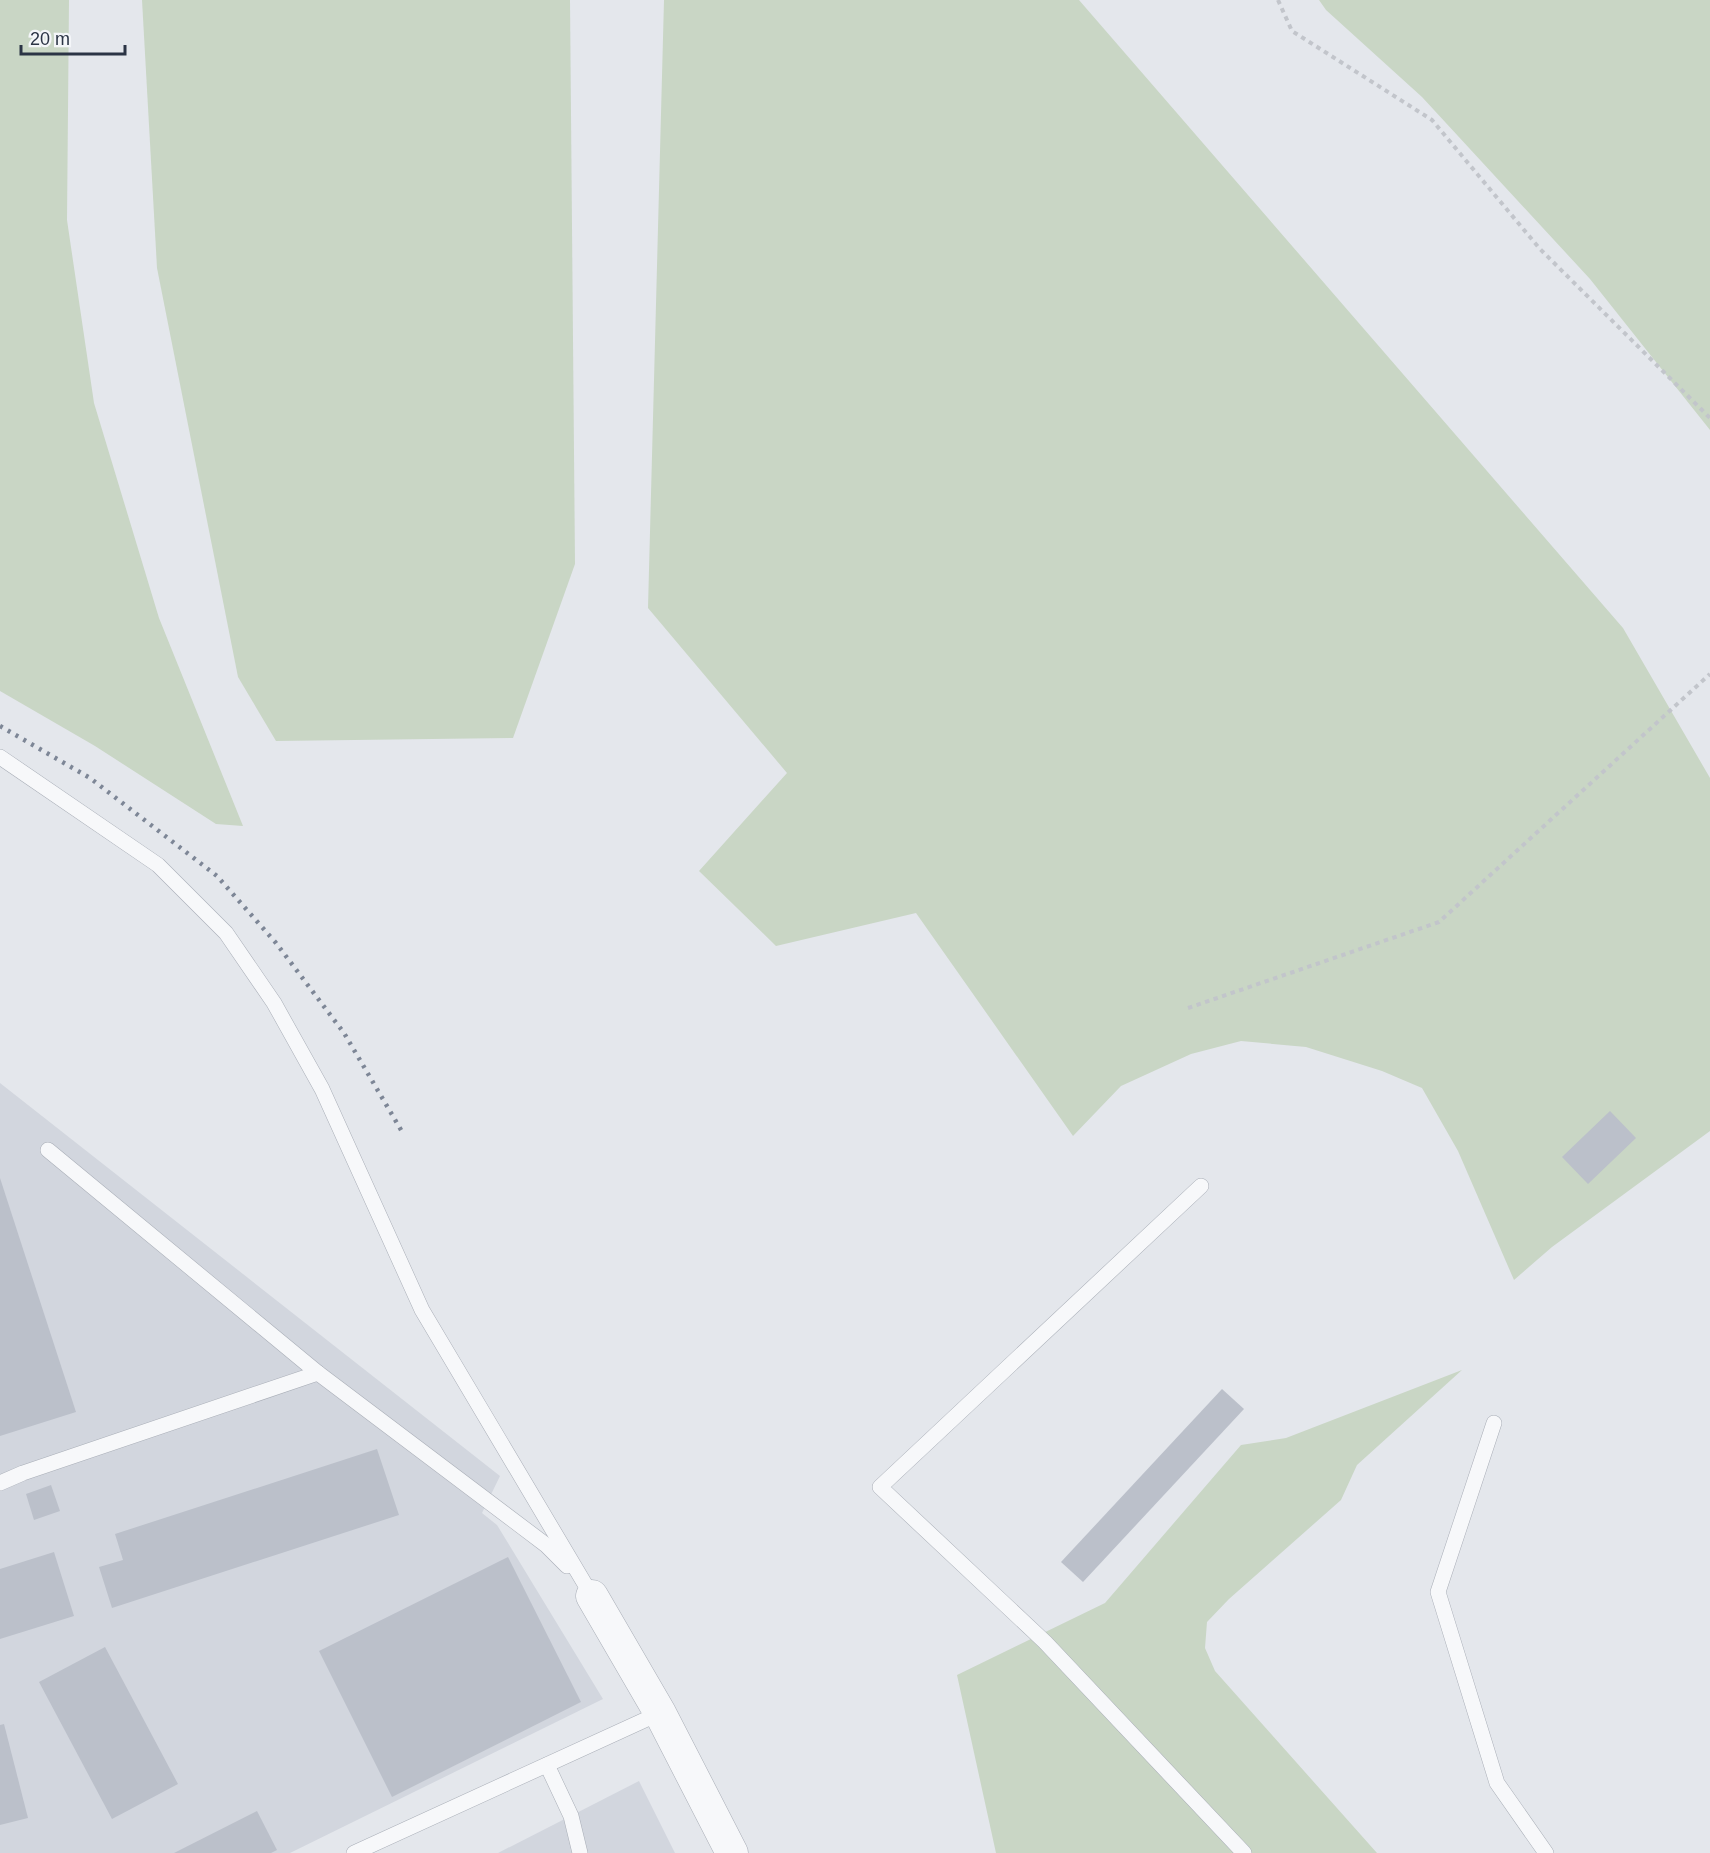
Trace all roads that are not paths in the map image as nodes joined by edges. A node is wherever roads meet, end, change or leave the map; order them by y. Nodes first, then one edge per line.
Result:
1 (0, 757) edge
2 (48, 1150) dead end
3 (1201, 1186) dead end
4 (318, 1372) junction
5 (1494, 1423) dead end
6 (0, 1483) edge
7 (592, 1596) junction
8 (660, 1713) junction
9 (547, 1765) junction
10 (354, 1853) edge
11 (580, 1853) edge
12 (732, 1853) edge
13 (1244, 1853) edge
14 (1546, 1853) edge

1 - 7 lane
2 - 4 lane
3 - 13 lane
4 - 6 lane
4 - 7 lane
5 - 14 lane
7 - 8 street
8 - 9 lane
8 - 12 street
9 - 10 lane
9 - 11 lane

